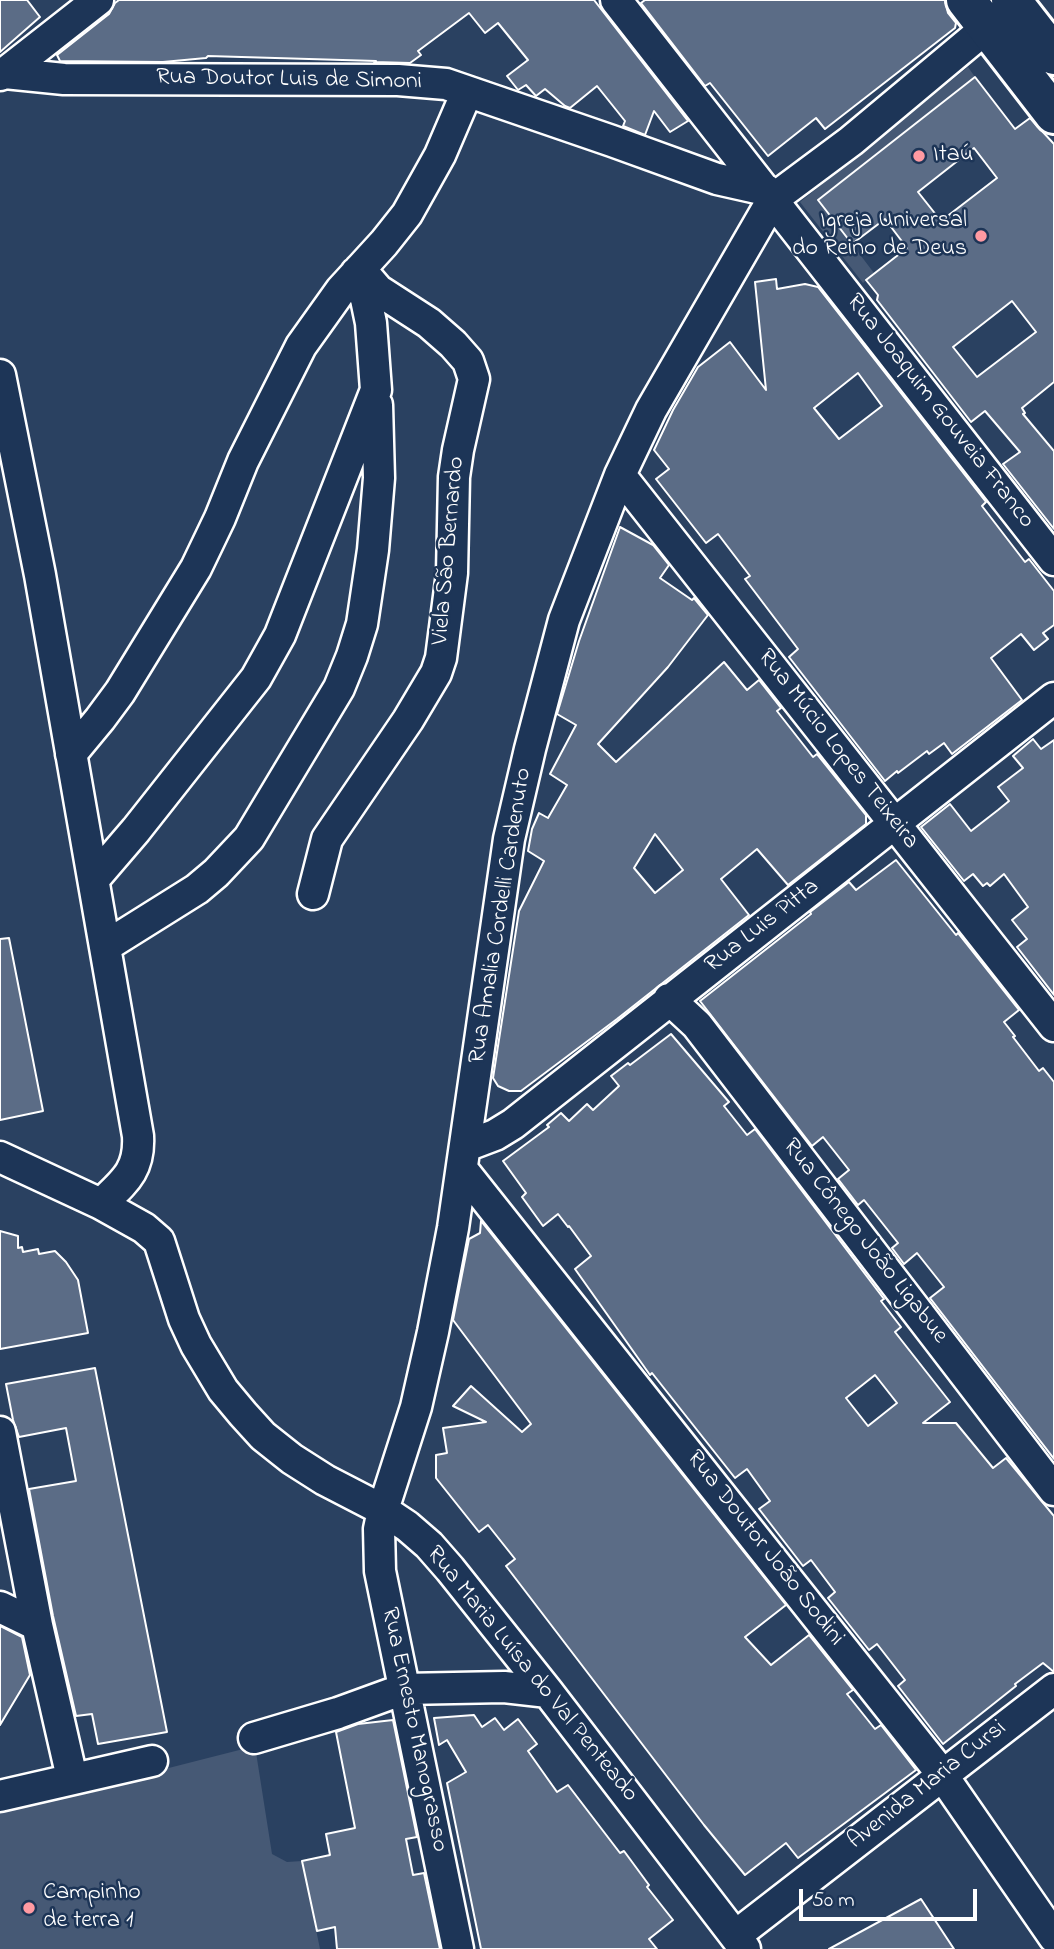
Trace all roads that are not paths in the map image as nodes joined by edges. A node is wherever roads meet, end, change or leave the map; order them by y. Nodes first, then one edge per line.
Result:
1 (98, 0) edge
2 (616, 0) edge
3 (999, 6) edge
4 (1054, 55) edge
5 (3, 74) edge
6 (467, 92) junction
7 (1054, 114) edge
8 (770, 194) junction
9 (358, 271) junction
10 (0, 375) edge
11 (376, 390) junction
12 (620, 475) junction
13 (1054, 560) edge
14 (1054, 698) edge
15 (71, 754) junction
16 (895, 824) junction
17 (94, 879) junction
18 (313, 894) dead end
19 (106, 946) junction
20 (670, 999) junction
21 (1054, 1026) edge
22 (0, 1157) edge
23 (464, 1157) junction
24 (101, 1204) junction
25 (0, 1432) edge
26 (1054, 1490) edge
27 (383, 1510) junction
28 (0, 1607) edge
29 (37, 1625) junction
30 (404, 1689) junction
31 (1054, 1689) edge
32 (548, 1692) junction
33 (254, 1738) dead end
34 (152, 1761) dead end
35 (942, 1774) junction
36 (72, 1778) junction
37 (0, 1796) edge
38 (1054, 1937) edge
39 (740, 1942) edge
40 (458, 1949) edge

1 - 5 street
2 - 8 street, Rua Joaquim Gouveia Franco
3 - 4 main road
3 - 7 main road
3 - 8 street
5 - 6 street, Rua Doutor Luis de Simoni
6 - 8 street, Rua Doutor Luis de Simoni
6 - 9 street
8 - 12 street, Rua Amalia Cordelli Cardenuto
8 - 13 street, Rua Joaquim Gouveia Franco
9 - 11 street
9 - 15 street
9 - 18 street, Viela São Bernardo
10 - 15 street
11 - 17 street
11 - 19 street
12 - 16 street, Rua Múcio Lopes Teixeira
12 - 23 street, Rua Amalia Cordelli Cardenuto
14 - 16 street, Rua Luis Pitta
15 - 17 street
16 - 20 street, Rua Luis Pitta
16 - 21 street, Rua Múcio Lopes Teixeira
17 - 19 street
19 - 24 street
20 - 23 street, Rua Luis Pitta
20 - 26 street, Rua Cônego João Ligabue
22 - 24 street, Rua Maria Luísa do Val Penteado
23 - 27 street, Rua Amalia Cordelli Cardenuto
23 - 35 street, Rua Doutor João Sodini
24 - 27 street, Rua Maria Luísa do Val Penteado
25 - 29 street
27 - 30 street, Rua Ernesto Manograsso
27 - 32 street, Rua Maria Luísa do Val Penteado
28 - 29 street
29 - 36 street
30 - 32 street
30 - 33 street
30 - 40 street, Rua Ernesto Manograsso
31 - 35 street, Avenida Maria Cursi
32 - 39 street, Rua Maria Luísa do Val Penteado
34 - 36 street
35 - 38 street, Rua Doutor João Sodini
35 - 39 street, Avenida Maria Cursi
36 - 37 street

